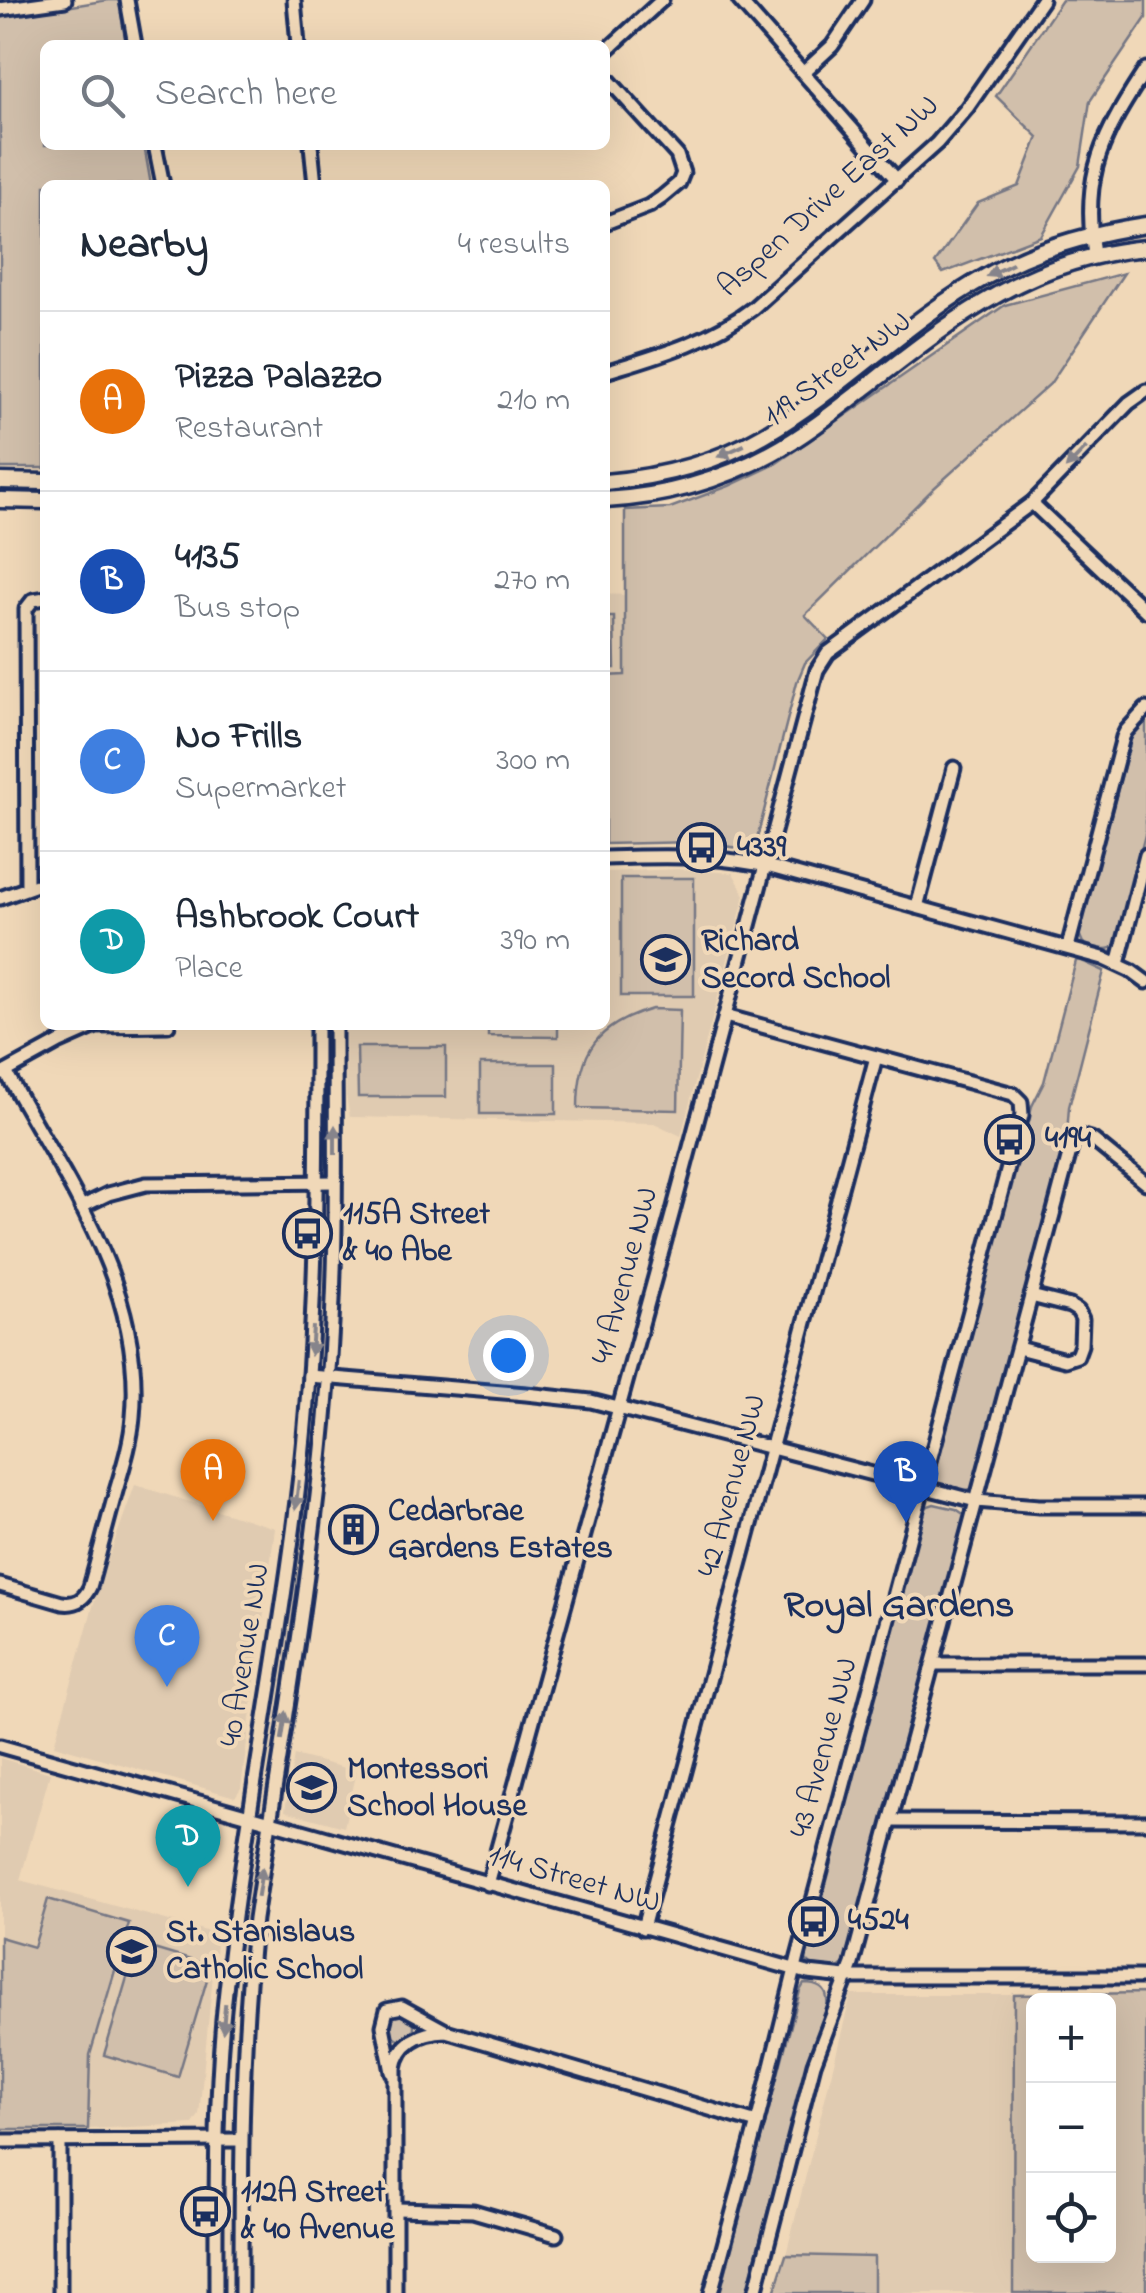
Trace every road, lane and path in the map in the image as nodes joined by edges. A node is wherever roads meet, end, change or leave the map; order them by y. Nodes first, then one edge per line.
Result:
1 (65, 0) edge
2 (127, 0) edge
3 (294, 0) edge
4 (662, 0) edge
5 (740, 0) edge
6 (863, 0) edge
7 (1042, 0) edge
8 (0, 9) edge
9 (134, 40) edge
10 (298, 40) edge
11 (610, 47) edge
12 (1146, 69) edge
13 (804, 72) junction
14 (610, 82) edge
15 (156, 150) edge
16 (310, 150) edge
17 (161, 180) edge
18 (314, 180) edge
19 (897, 180) junction
20 (610, 221) edge
21 (1146, 225) edge
22 (1091, 237) junction
23 (1146, 248) edge
24 (1094, 255) junction
25 (610, 370) edge
26 (1146, 391) edge
27 (0, 481) edge
28 (40, 482) edge
29 (610, 482) edge
30 (0, 500) edge
31 (40, 500) edge
32 (610, 500) edge
33 (1032, 503) junction
34 (40, 599) edge
35 (1146, 611) edge
36 (1146, 709) edge
37 (954, 768) dead end
38 (1146, 855) edge
39 (610, 858) edge
40 (764, 865) junction
41 (1143, 875) edge
42 (40, 883) edge
43 (27, 887) junction
44 (0, 898) edge
45 (917, 906) junction
46 (1068, 947) junction
47 (1118, 964) junction
48 (1146, 982) edge
49 (724, 1016) junction
50 (87, 1030) edge
51 (317, 1030) edge
52 (334, 1030) edge
53 (876, 1057) junction
54 (3, 1073) edge
55 (335, 1182) junction
56 (317, 1183) junction
57 (1146, 1183) edge
58 (81, 1208) junction
59 (1032, 1296) junction
60 (1018, 1348) junction
61 (310, 1376) junction
62 (329, 1377) junction
63 (619, 1407) junction
64 (772, 1448) junction
65 (923, 1488) junction
66 (976, 1501) junction
67 (1146, 1506) edge
68 (0, 1584) edge
69 (933, 1664) junction
70 (1146, 1664) edge
71 (0, 1746) edge
72 (248, 1817) junction
73 (891, 1821) junction
74 (1146, 1822) edge
75 (269, 1823) junction
76 (488, 1884) junction
77 (643, 1928) junction
78 (795, 1971) junction
79 (846, 1977) junction
80 (1146, 1977) edge
81 (446, 2031) junction
82 (396, 2086) junction
83 (757, 2123) junction
84 (216, 2140) junction
85 (241, 2140) junction
86 (0, 2141) edge
87 (60, 2141) junction
88 (396, 2209) junction
89 (556, 2236) dead end
90 (60, 2293) edge
91 (216, 2293) edge
92 (241, 2293) edge
93 (396, 2293) edge
94 (711, 2293) edge
95 (755, 2293) edge

1 - 8 street
2 - 9 street
3 - 10 street
4 - 11 street
5 - 13 street
6 - 13 street
7 - 19 street, Aspen Drive East NW
12 - 22 street
13 - 19 street
14 - 20 street
15 - 17 street
16 - 18 street
19 - 25 street, Aspen Drive East NW
21 - 22 main road, 119 Street NW
22 - 24 street
22 -> 29 main road, 119 Street NW
23 - 24 main road, 119 Street NW
24 - 32 main road, 119 Street NW
26 -> 33 street
27 - 28 main road
30 - 31 main road
33 - 35 street
33 - 40 street, 41 Avenue NW
34 - 43 street
36 - 46 street
37 - 45 street
38 - 41 street
39 - 40 street
40 - 45 street
40 - 49 street, 41 Avenue NW
41 - 47 street
42 - 43 street
43 - 44 street
45 - 46 street
46 - 47 street
47 - 48 street
49 - 53 street
49 - 63 street, 41 Avenue NW
50 - 54 street
51 - 56 street, 40 Avenue NW
55 -> 52 street, 40 Avenue NW
53 - 64 street, 42 Avenue NW
53 - 65 street, 43 Avenue NW
54 - 58 street
55 - 56 street
55 - 62 street, 40 Avenue NW
56 - 58 street
56 -> 61 street, 40 Avenue NW
57 - 59 street
58 - 68 street
59 - 60 street
59 - 60 street
60 - 66 street
61 - 62 street
61 -> 72 street, 40 Avenue NW
62 - 63 street
75 -> 62 street, 40 Avenue NW
63 - 64 street
63 - 76 street, 41 Avenue NW
64 - 65 street
64 - 77 street, 42 Avenue NW
65 - 66 street
65 - 78 street, 43 Avenue NW
66 - 67 street
66 - 69 street
69 - 70 street
69 - 73 street
71 - 72 street, 114 Street NW
72 - 75 street, 114 Street NW
72 -> 84 street, 40 Avenue NW
73 - 74 street
73 - 79 street
75 - 76 street, 114 Street NW
85 -> 75 street, 40 Avenue NW
76 - 77 street, 114 Street NW
77 - 78 street, 114 Street NW
78 - 79 street, 114 Street NW
78 - 83 street, 43 Avenue NW
79 - 80 street, 114 Street NW
79 - 95 street
81 - 82 street
81 - 82 street
81 - 83 street
82 - 88 street
83 - 94 street, 43 Avenue NW
84 - 85 street
84 - 87 street
84 - 91 street, 40 Avenue NW
85 - 92 street, 40 Avenue NW
86 - 87 street
87 - 90 street
88 - 89 street
88 - 93 street

